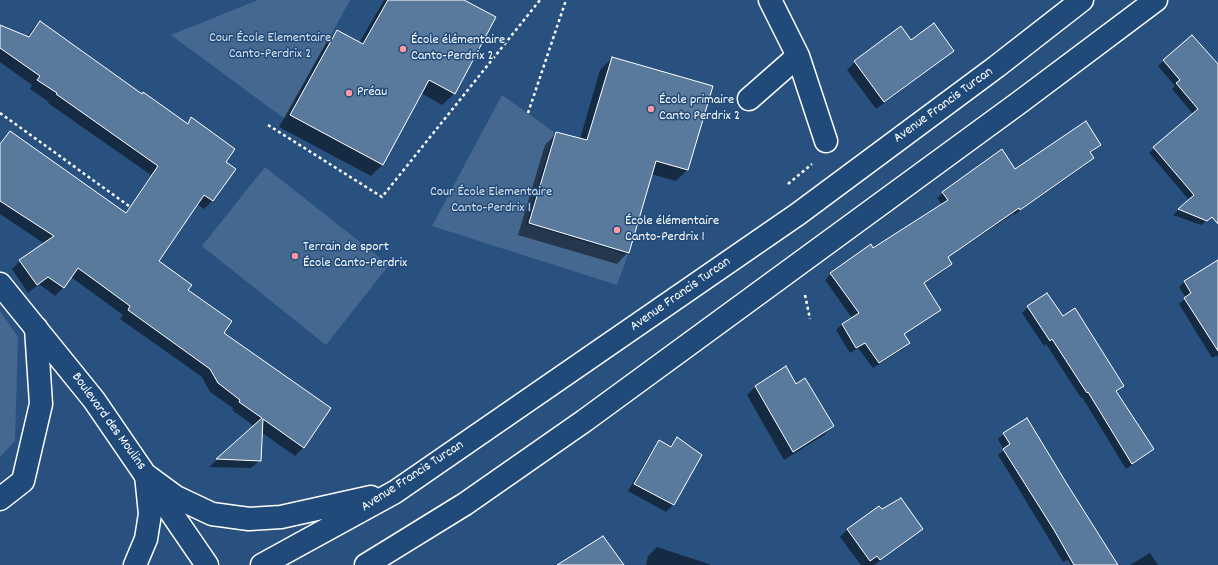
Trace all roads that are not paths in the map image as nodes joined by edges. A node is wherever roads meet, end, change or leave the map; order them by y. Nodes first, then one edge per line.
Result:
1 (770, 0) edge
2 (1082, 0) edge
3 (1156, 0) edge
4 (798, 56) junction
5 (749, 99) dead end
6 (826, 141) dead end
7 (0, 284) edge
8 (36, 328) junction
9 (146, 475) junction
10 (396, 492) junction
11 (0, 499) edge
12 (136, 565) edge
13 (207, 565) edge
14 (262, 565) edge
15 (366, 565) edge

1 - 4 main road
2 - 10 main road, Avenue Francis Turcan
3 - 15 main road
4 - 5 main road
4 - 6 main road
7 - 8 main road, Boulevard des Moulins
8 - 9 main road, Boulevard des Moulins
8 - 11 main road
9 - 10 main road
9 - 12 main road
9 - 13 main road, Boulevard des Moulins
10 - 14 main road, Avenue Francis Turcan

